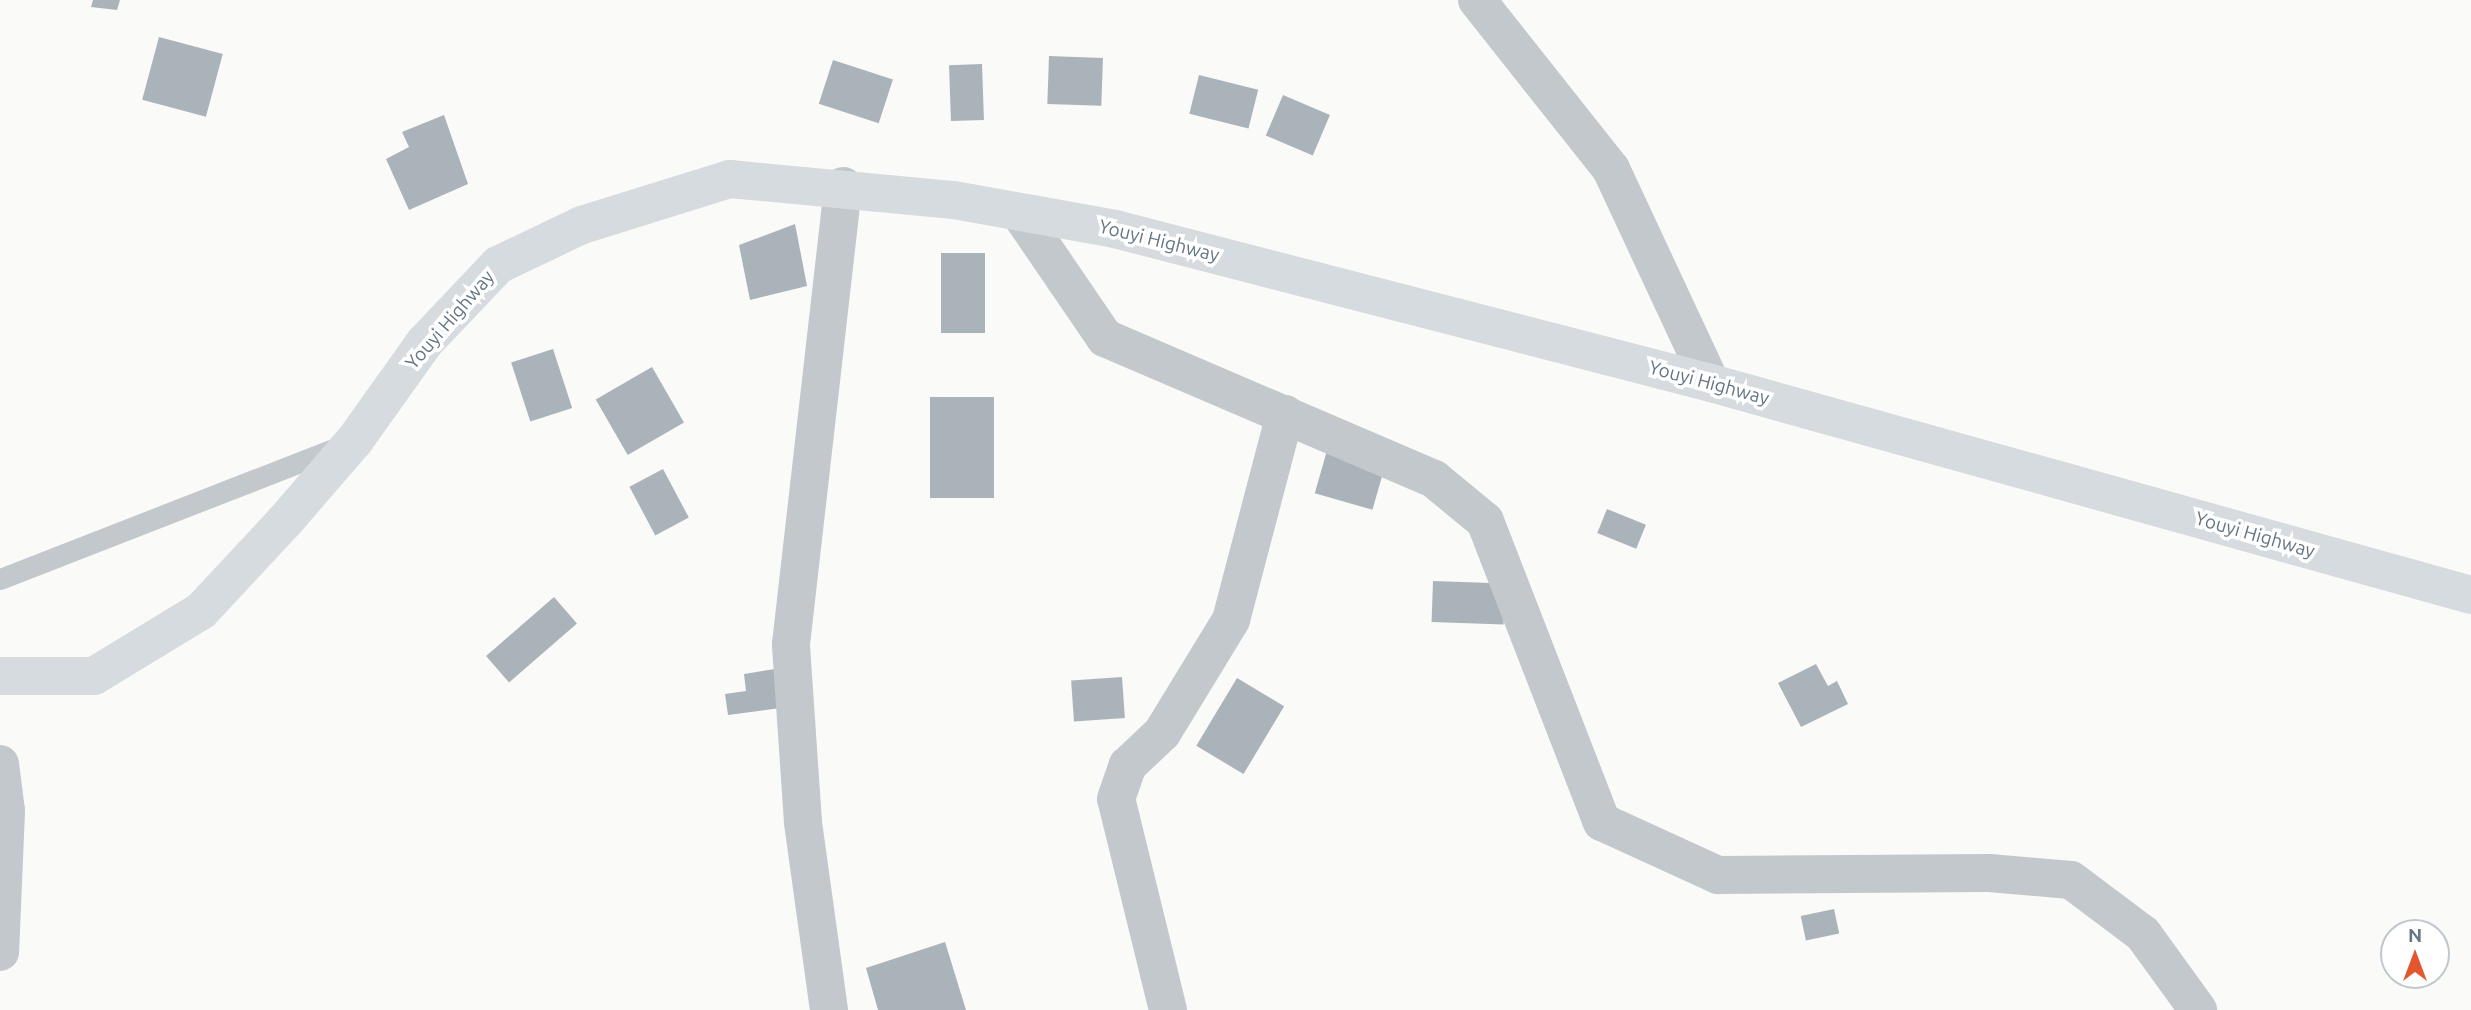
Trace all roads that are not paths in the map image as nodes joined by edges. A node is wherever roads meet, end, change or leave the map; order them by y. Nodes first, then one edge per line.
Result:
1 (1478, 0) edge
2 (843, 186) junction
3 (1019, 212) junction
4 (1711, 383) junction
5 (1285, 414) junction
6 (355, 440) junction
7 (0, 579) edge
8 (2471, 595) edge
9 (0, 676) edge
10 (0, 764) edge
11 (0, 953) edge
12 (829, 1010) edge
13 (1168, 1010) edge
14 (2198, 1010) edge

1 - 4 street
2 - 3 main road, Youyi Highway
2 - 6 main road, Youyi Highway
2 - 12 street
3 - 4 main road, Youyi Highway
3 - 5 street
4 - 8 main road, Youyi Highway
5 - 13 street
5 - 14 street
6 - 7 lane
6 - 9 main road, Youyi Highway
10 - 11 street

